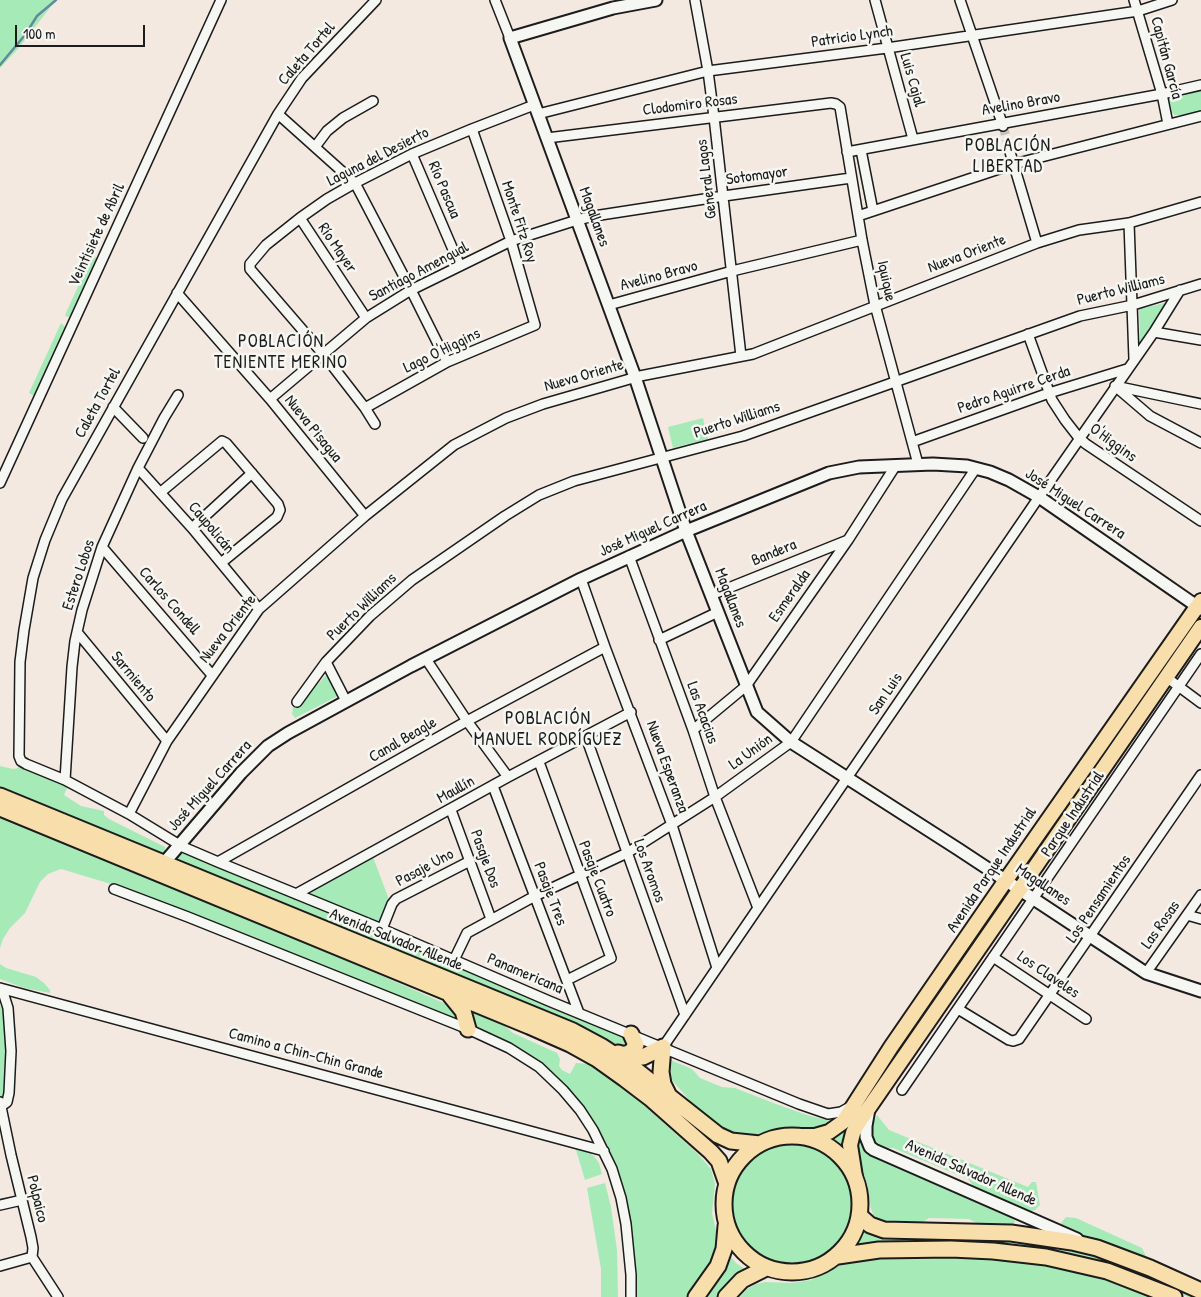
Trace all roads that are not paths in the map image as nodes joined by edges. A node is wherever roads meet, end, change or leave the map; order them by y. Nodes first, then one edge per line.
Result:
1 (221, 0) edge
2 (376, 0) edge
3 (495, 0) edge
4 (656, 0) edge
5 (695, 0) edge
6 (875, 0) edge
7 (960, 0) edge
8 (1134, 0) edge
9 (1172, 0) edge
10 (611, 4) edge
11 (1138, 11) junction
12 (972, 34) junction
13 (510, 38) junction
14 (887, 48) junction
15 (708, 71) junction
16 (1201, 85) edge
17 (1162, 94) junction
18 (373, 101) dead end
19 (836, 104) joint
20 (536, 110) junction
21 (278, 114) junction
22 (1201, 116) edge
23 (714, 117) junction
24 (1002, 124) junction
25 (1168, 124) junction
26 (472, 129) junction
27 (547, 138) junction
28 (913, 139) junction
29 (315, 147) junction
30 (861, 150) junction
31 (847, 152) junction
32 (1010, 152) tunnel mouth
33 (412, 154) junction
34 (1014, 164) junction
35 (852, 178) junction
36 (356, 183) junction
37 (724, 196) junction
38 (1201, 202) edge
39 (873, 212) junction
40 (858, 216) junction
41 (300, 218) junction
42 (577, 220) junction
43 (1129, 223) junction
44 (862, 240) junction
45 (511, 241) junction
46 (1037, 243) junction
47 (460, 266) junction
48 (732, 271) junction
49 (1201, 284) edge
50 (411, 290) junction
51 (1180, 290) junction
52 (177, 293) junction
53 (609, 305) junction
54 (875, 305) junction
55 (1133, 305) junction
56 (366, 318) junction
57 (534, 325) joint
58 (1154, 332) junction
59 (1028, 334) junction
60 (1201, 340) edge
61 (324, 355) junction
62 (741, 356) junction
63 (1134, 359) junction
64 (447, 362) junction
65 (1127, 369) junction
66 (635, 377) junction
67 (896, 382) junction
68 (1115, 386) junction
69 (1049, 393) junction
70 (178, 395) dead end
71 (270, 399) junction
72 (1201, 404) edge
73 (113, 407) junction
74 (365, 408) junction
75 (375, 424) dead end
76 (143, 438) dead end
77 (1079, 438) junction
78 (912, 442) junction
79 (1201, 443) edge
80 (662, 458) junction
81 (918, 464) junction
82 (896, 465) junction
83 (138, 468) junction
84 (976, 468) junction
85 (252, 473) junction
86 (0, 483) edge
87 (161, 492) junction
88 (1038, 497) junction
89 (364, 516) junction
90 (1201, 521) edge
91 (192, 528) junction
92 (686, 530) junction
93 (848, 540) junction
94 (102, 547) junction
95 (629, 556) junction
96 (222, 563) junction
97 (581, 579) junction
98 (711, 595) junction
99 (1200, 605) edge
100 (260, 609) junction
101 (718, 612) junction
102 (1201, 627) edge
103 (77, 632) junction
104 (659, 640) junction
105 (605, 647) junction
106 (1201, 654) edge
107 (426, 659) junction
108 (326, 662) junction
109 (212, 675) junction
110 (1166, 677) junction
111 (746, 686) junction
112 (1179, 686) junction
113 (346, 701) junction
114 (297, 702) dead end
115 (1201, 702) edge
116 (630, 712) junction
117 (467, 721) junction
118 (693, 730) junction
119 (586, 737) junction
120 (167, 741) junction
121 (791, 742) junction
122 (539, 762) junction
123 (1201, 775) edge
124 (508, 778) junction
125 (847, 778) junction
126 (65, 780) junction
127 (493, 786) junction
128 (0, 796) edge
129 (715, 797) junction
130 (0, 808) edge
131 (451, 810) junction
132 (129, 814) junction
133 (672, 825) junction
134 (179, 845) junction
135 (627, 853) junction
136 (470, 861) junction
137 (218, 862) junction
138 (164, 863) junction
139 (579, 874) junction
140 (1006, 880) junction
141 (114, 889) dead end
142 (1019, 889) junction
143 (296, 894) junction
144 (1201, 895) edge
145 (535, 896) junction
146 (1034, 898) junction
147 (758, 908) junction
148 (1187, 914) junction
149 (491, 919) junction
150 (1201, 919) edge
151 (382, 929) junction
152 (1091, 937) junction
153 (993, 957) junction
154 (454, 960) junction
155 (717, 968) junction
156 (1146, 973) junction
157 (567, 980) junction
158 (1, 988) edge
159 (1201, 991) edge
160 (447, 992) junction
161 (1050, 995) junction
162 (922, 1004) junction
163 (938, 1008) junction
164 (958, 1009) junction
165 (579, 1013) junction
166 (685, 1015) junction
167 (1086, 1019) dead end
168 (926, 1026) junction
169 (468, 1028) junction
170 (632, 1034) junction
171 (601, 1046) junction
172 (663, 1047) junction
173 (624, 1055) junction
174 (902, 1090) dead end
175 (669, 1095) junction
176 (863, 1104) junction
177 (0, 1105) edge
178 (800, 1136) junction
179 (760, 1144) junction
180 (604, 1151) junction
181 (10, 1155) junction
182 (0, 1157) edge
183 (855, 1177) junction
184 (727, 1184) junction
185 (22, 1200) junction
186 (0, 1205) edge
187 (860, 1216) junction
188 (726, 1220) junction
189 (1097, 1248) junction
190 (838, 1256) junction
191 (32, 1258) junction
192 (0, 1266) edge
193 (766, 1268) junction
194 (1201, 1290) edge
195 (58, 1297) edge
196 (631, 1297) edge
197 (696, 1297) edge
198 (726, 1297) edge
199 (1174, 1297) edge

1 - 86 street, Veintisiete de Abril
2 - 21 street, Caleta Tortel
3 - 13 street, Magallanes
4 - 10 street
5 - 15 street, General Lagos
6 - 14 street, Luis Cajal
7 - 12 street
8 - 11 street, Capitán García
9 - 11 street, Patricio Lynch
10 - 13 street
11 - 12 street, Patricio Lynch
11 - 17 street, Capitán García
12 - 14 street, Patricio Lynch
12 - 24 street
13 - 20 street, Magallanes
14 - 15 street, Patricio Lynch
14 - 28 street, Luis Cajal
15 - 20 street, Patricio Lynch
15 - 23 street, General Lagos
16 - 17 street, Avelino Bravo
17 - 24 street, Avelino Bravo
17 - 25 street, Capitán García
18 - 29 street
19 - 23 street, Clodomiro Rosas
19 - 31 street, Iquique
20 - 26 street, Laguna del Desierto
20 - 27 street, Magallanes
21 - 29 street
21 - 52 street, Caleta Tortel
22 - 25 street
23 - 27 street, Clodomiro Rosas
23 - 37 street, General Lagos
24 - 28 street, Avelino Bravo
25 - 34 street
26 - 33 street, Laguna del Desierto
26 - 45 street, Monte Fitz Roy
27 - 42 street, Magallanes
28 - 30 street, Avelino Bravo
29 - 36 street
30 - 31 street, Avelino Bravo
30 - 39 street
31 - 35 street, Iquique
32 - 34 street
33 - 36 street, Laguna del Desierto
33 - 47 street, Río Pascua
34 - 39 street
34 - 46 street
35 - 37 street, Sotomayor
35 - 40 street, Iquique
36 - 41 street, Laguna del Desierto
36 - 50 street
37 - 42 street, Sotomayor
37 - 48 street, General Lagos
38 - 43 street, Nueva Oriente
39 - 40 street
40 - 44 street, Iquique
41 - 56 street, Río Mayer
41 - 61 street, Laguna del Desierto
42 - 45 street, Santiago Amengual
42 - 53 street, Magallanes
43 - 46 street, Nueva Oriente
43 - 55 street
44 - 48 street, Avelino Bravo
44 - 54 street, Iquique
45 - 47 street, Santiago Amengual
45 - 57 street, Monte Fitz Roy
46 - 54 street, Nueva Oriente
47 - 50 street, Santiago Amengual
48 - 53 street, Avelino Bravo
48 - 62 street, General Lagos
49 - 51 street, Puerto Williams
50 - 56 street, Santiago Amengual
50 - 64 street
51 - 55 street, Puerto Williams
51 - 58 street, San Luis
52 - 71 street, Nueva Pisagua
52 - 73 street, Caleta Tortel
53 - 66 street, Magallanes
54 - 62 street, Nueva Oriente
54 - 67 street, Iquique
55 - 59 street, Puerto Williams
55 - 63 street
56 - 61 street, Santiago Amengual
57 - 64 street, Lago O'Higgins
58 - 60 street
58 - 63 street, San Luis
59 - 67 street, Puerto Williams
59 - 69 street, O'Higgins
61 - 71 street, Santiago Amengual
61 - 74 street
62 - 66 street, Nueva Oriente
63 - 65 street, San Luis
64 - 74 street, Lago O'Higgins
65 - 68 street, San Luis
65 - 69 street, Pedro Aguirre Cerda
66 - 80 street, Magallanes
66 - 89 street, Nueva Oriente
67 - 78 street, Iquique
67 - 80 street, Puerto Williams
68 - 72 street
68 - 77 street, San Luis
68 - 79 street
69 - 77 street, O'Higgins
69 - 78 street, Pedro Aguirre Cerda
70 - 83 street, Estero Lobos
71 - 89 street, Nueva Pisagua
73 - 76 street
73 - 126 street, Caleta Tortel
74 - 75 street
77 - 88 street, San Luis
77 - 90 street, O'Higgins
78 - 81 street, Iquique
80 - 92 street, Magallanes
80 - 108 street, Puerto Williams
81 - 82 street, José Miguel Carrera
81 - 84 street, José Miguel Carrera
82 - 92 street, José Miguel Carrera
82 - 93 street, Esmeralda
83 - 87 street, Caupolicán
83 - 94 street, Estero Lobos
84 - 88 street, José Miguel Carrera
84 - 121 street, La Unión
85 - 87 street
85 - 91 street
85 - 96 street
87 - 91 street, Caupolicán
88 - 99 street, José Miguel Carrera
88 - 125 street, San Luis
89 - 100 street, Nueva Oriente
91 - 96 street, Caupolicán
92 - 95 street, José Miguel Carrera
92 - 98 street, Magallanes
93 - 98 street, Bandera
93 - 111 street, Esmeralda
94 - 103 street, Estero Lobos
94 - 109 street, Carlos Condell
95 - 97 street, José Miguel Carrera
95 - 104 street, Las Acacias
96 - 100 street, Caupolicán
97 - 105 street, Nueva Esperanza
97 - 107 street, José Miguel Carrera
98 - 101 street, Magallanes
99 - 140 main road, Avenida Parque Industrial
100 - 109 street, Nueva Oriente
101 - 104 street
101 - 111 street, Magallanes
102 - 110 main road, Avenida Parque Industrial
103 - 120 street, Sarmiento
103 - 126 street, Estero Lobos
104 - 118 street, Las Acacias
105 - 116 street, Nueva Esperanza
105 - 117 street, Canal Beagle
106 - 112 street, Parque Industrial
107 - 113 street, José Miguel Carrera
107 - 117 street
108 - 113 street, Puerto Williams
108 - 114 street, Puerto Williams
109 - 120 street, Nueva Oriente
110 - 112 street
110 - 142 main road, Avenida Parque Industrial
111 - 118 street, Esmeralda
111 - 121 street, Magallanes
112 - 115 street
112 - 146 street, Parque Industrial
113 - 134 street, José Miguel Carrera
116 - 119 street, Maullín
116 - 133 street, Nueva Esperanza
117 - 124 street
117 - 137 street, Canal Beagle
118 - 129 street, Las Acacias
119 - 122 street, Maullín
119 - 135 street, Los Aromos
120 - 132 street, Nueva Oriente
121 - 125 street, Magallanes
121 - 129 street, La Unión
122 - 124 street, Maullín
122 - 139 street, Pasaje Cuatro
123 - 152 street, Los Pensamientos
124 - 127 street, Maullín
125 - 140 street, Magallanes
125 - 147 street, San Luis
126 - 132 street, Caleta Tortel
127 - 131 street, Maullín
127 - 145 street, Pasaje Tres
128 - 138 highway, Avenida Salvador Allende
129 - 133 street, La Unión
129 - 147 street, Las Acacias
130 - 160 highway, Avenida Salvador Allende
131 - 136 street, Pasaje Dos
131 - 143 street, Maullín
132 - 134 street, Panamericana
133 - 135 street, La Unión
133 - 155 street, Nueva Esperanza
134 - 137 street, Panamericana
134 - 138 street, José Miguel Carrera
135 - 139 street, La Unión
135 - 166 street, Los Aromos
136 - 149 street, Pasaje Dos
136 - 151 street, Pasaje Uno
137 - 143 street, Panamericana
138 - 171 highway, Avenida Salvador Allende
139 - 145 street, La Unión
139 - 157 street, Pasaje Cuatro
140 - 142 street, Magallanes
140 - 162 main road, Avenida Parque Industrial
141 - 169 street
142 - 146 street, Magallanes
142 - 163 main road, Avenida Parque Industrial
143 - 151 street, Panamericana
144 - 148 street, Las Rosas
145 - 149 street, La Unión
145 - 157 street, Pasaje Tres
146 - 152 street, Magallanes
146 - 153 street, Parque Industrial
147 - 155 street, San Luis
148 - 150 street
148 - 156 street, Las Rosas
149 - 154 street, La Unión
151 - 154 street, Panamericana
152 - 156 street, Magallanes
152 - 161 street, Los Pensamientos
153 - 161 street, Los Claveles
153 - 164 street, Parque Industrial
154 - 165 street, Panamericana
155 - 166 street, San Luis
156 - 159 street, Magallanes
157 - 165 street, Pasaje Tres
158 - 177 street
158 - 180 street, Camino a Chin-Chin Grande
160 - 169 highway
160 - 184 highway, Avenida Salvador Allende
161 - 164 street, Los Pensamientos
161 - 167 street, Los Claveles
162 - 163 main road
162 - 168 main road
162 - 176 main road, Avenida Parque Industrial
163 - 168 main road, Avenida Parque Industrial
164 - 174 street, Parque Industrial
165 - 170 street, Panamericana
166 - 172 street, San Luis
168 - 176 main road, Avenida Parque Industrial
169 - 180 street
170 - 172 street, Panamericana
170 - 173 highway
171 - 173 highway
171 - 175 highway, Avenida Salvador Allende
172 - 173 highway
172 - 175 highway
172 - 176 street, Panamericana
175 - 179 highway, Avenida Salvador Allende
176 - 178 main road, Avenida Parque Industrial
176 - 183 main road, Avenida Parque Industrial
176 - 189 street, Avenida Salvador Allende
177 - 181 street, Polpaico
178 - 179 highway
178 - 183 highway
179 - 184 highway
180 - 196 street
181 - 182 street
181 - 185 street, Polpaico
183 - 187 highway
184 - 188 highway
185 - 186 street
185 - 191 street, Polpaico
187 - 189 highway, Avenida Salvador Allende
187 - 190 highway
188 - 193 highway
188 - 197 highway
189 - 194 highway, Avenida Salvador Allende
190 - 193 highway
190 - 199 highway
191 - 192 street
191 - 195 street, Polpaico
193 - 198 highway

